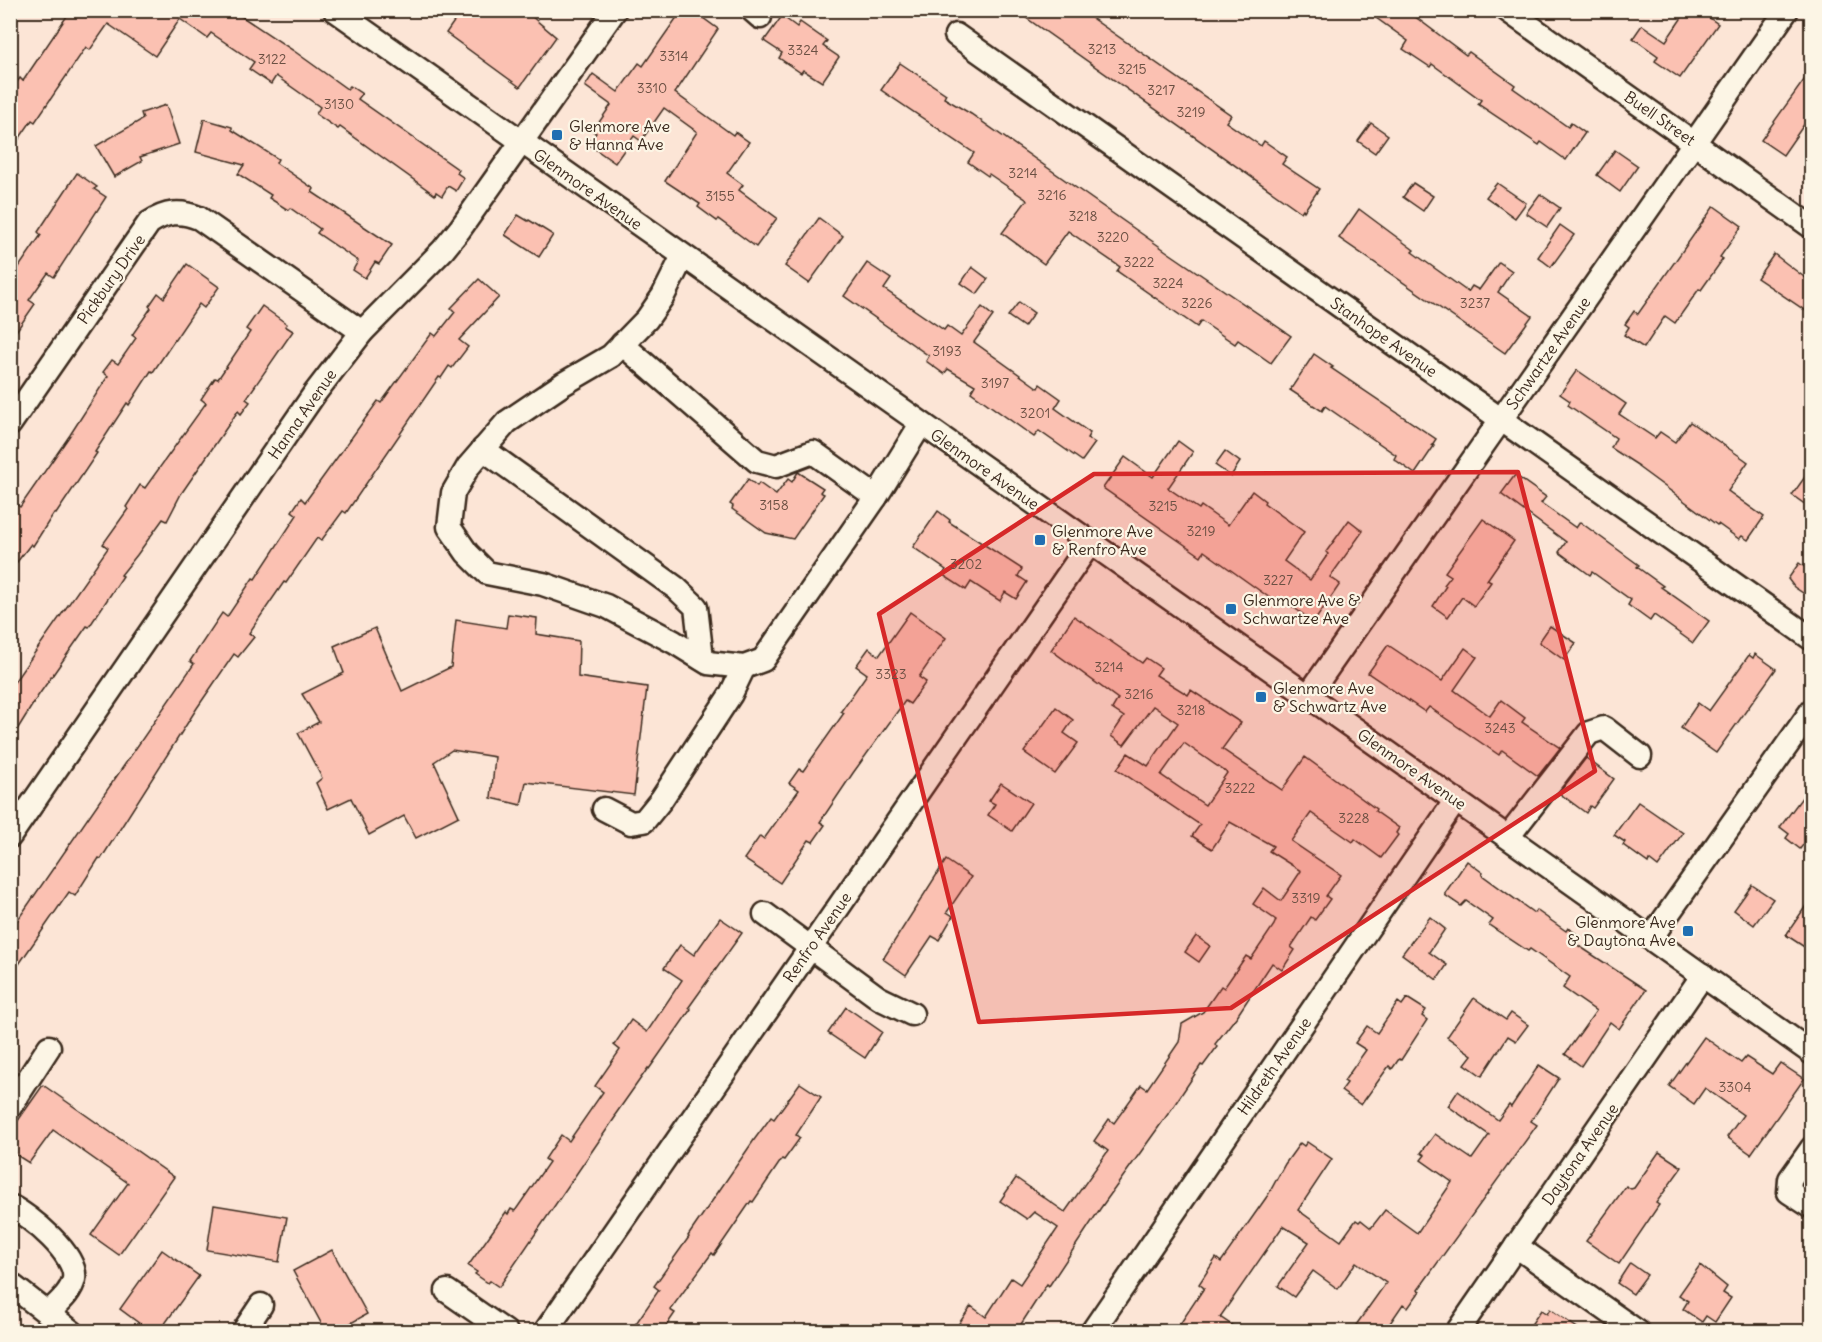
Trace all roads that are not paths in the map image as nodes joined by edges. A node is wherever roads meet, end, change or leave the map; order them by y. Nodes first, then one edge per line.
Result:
1 (334, 10) edge
2 (615, 10) edge
3 (1507, 10) edge
4 (1787, 10) edge
5 (956, 35) dead end
6 (522, 143) junction
7 (1695, 143) junction
8 (1812, 227) edge
9 (683, 256) junction
10 (362, 332) junction
11 (622, 344) junction
12 (1501, 420) junction
13 (10, 424) edge
14 (921, 424) junction
15 (483, 449) junction
16 (876, 497) junction
17 (1090, 543) junction
18 (1812, 639) edge
19 (702, 659) junction
20 (744, 667) junction
21 (1308, 696) junction
22 (1812, 710) edge
23 (1640, 756) dead end
24 (1456, 800) junction
25 (604, 809) dead end
26 (10, 836) edge
27 (1508, 837) junction
28 (765, 914) dead end
29 (1651, 938) junction
30 (811, 947) junction
31 (1703, 975) junction
32 (912, 1014) dead end
33 (49, 1047) dead end
34 (1812, 1053) edge
35 (10, 1107) edge
36 (1812, 1148) edge
37 (10, 1206) edge
38 (1812, 1208) edge
39 (1516, 1246) junction
40 (10, 1284) edge
41 (447, 1291) dead end
42 (261, 1305) dead end
43 (48, 1313) junction
44 (1637, 1331) edge
45 (72, 1332) edge
46 (243, 1332) edge
47 (506, 1332) edge
48 (545, 1332) edge
49 (1092, 1332) edge
50 (1457, 1332) edge

1 - 6 street, Glenmore Avenue
2 - 6 street, Hanna Avenue
3 - 7 street, Buell Street
4 - 7 street, Schwartze Avenue
5 - 12 street, Stanhope Avenue
6 - 9 street, Glenmore Avenue
6 - 10 street, Hanna Avenue
7 - 8 street, Buell Street
7 - 12 street, Schwartze Avenue
9 - 11 street
9 - 14 street, Glenmore Avenue
10 - 13 street, Pickbury Drive
10 - 26 street, Hanna Avenue
11 - 15 street
11 - 16 street
12 - 18 street, Stanhope Avenue
12 - 21 street, Schwartze Avenue
14 - 16 street
14 - 17 street, Glenmore Avenue
15 - 19 street
15 - 19 street
16 - 20 street
17 - 21 street, Glenmore Avenue
17 - 30 street, Renfro Avenue
19 - 20 street
20 - 25 street
21 - 24 street, Glenmore Avenue
22 - 29 street
23 - 27 street
24 - 27 street, Glenmore Avenue
24 - 49 street, Hildreth Avenue
27 - 29 street, Glenmore Avenue
28 - 30 street
29 - 31 street, Glenmore Avenue
30 - 32 street
30 - 48 street, Renfro Avenue
31 - 34 street, Glenmore Avenue
31 - 39 street, Daytona Avenue
33 - 35 street
36 - 38 street
37 - 43 street
39 - 44 street
39 - 50 street, Daytona Avenue
40 - 43 street
41 - 47 street
42 - 46 street
43 - 45 street

